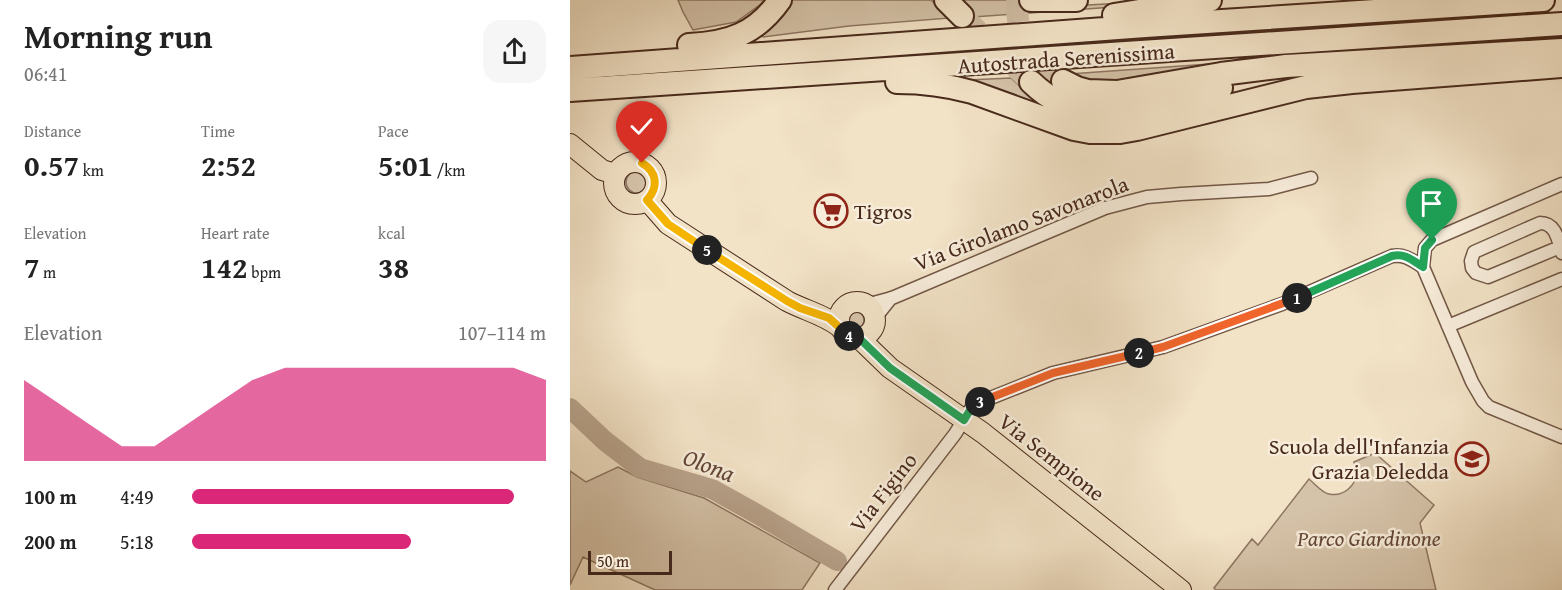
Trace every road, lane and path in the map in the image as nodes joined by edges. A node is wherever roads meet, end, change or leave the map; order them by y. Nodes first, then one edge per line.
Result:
1 (780, 0) edge
2 (946, 0) edge
3 (1031, 0) edge
4 (1076, 0) edge
5 (1210, 0) edge
6 (1543, 0) edge
7 (962, 16) tunnel mouth
8 (1562, 24) edge
9 (911, 44) junction
10 (1562, 50) edge
11 (570, 60) edge
12 (1461, 65) junction
13 (1562, 66) edge
14 (570, 69) edge
15 (1063, 81) tunnel mouth
16 (1031, 82) tunnel mouth
17 (629, 86) junction
18 (570, 90) edge
19 (570, 144) edge
20 (615, 174) junction
21 (1311, 178) dead end
22 (1562, 184) edge
23 (647, 200) junction
24 (1561, 250) edge
25 (1423, 267) junction
26 (1562, 279) edge
27 (846, 307) junction
28 (800, 308) junction
29 (868, 323) junction
30 (1448, 326) junction
31 (840, 327) junction
32 (964, 420) junction
33 (1562, 437) edge
34 (835, 590) edge
35 (1181, 590) edge

1 - 11 highway
2 - 7 highway
3 - 4 highway
5 - 9 highway
6 - 9 highway, Autostrada Serenissima
8 - 17 highway, Autostrada Serenissima
9 - 14 highway, Autostrada Serenissima
10 - 12 highway
12 - 13 highway
12 - 15 highway
12 - 16 highway
12 - 17 highway
17 - 18 highway, Autostrada Serenissima
19 - 20 main road
20 - 23 main road
20 - 23 main road
21 - 29 street, Via Girolamo Savonarola
22 - 25 street
23 - 28 main road
24 - 24 street
25 - 30 street
25 - 32 street, Via Figino
26 - 30 street
27 - 28 main road
27 - 29 main road
27 - 31 main road
28 - 31 main road
29 - 31 main road, Via Sempione
29 - 32 main road, Via Sempione
30 - 33 street
32 - 34 street, Via Figino
32 - 35 main road, Via Sempione

